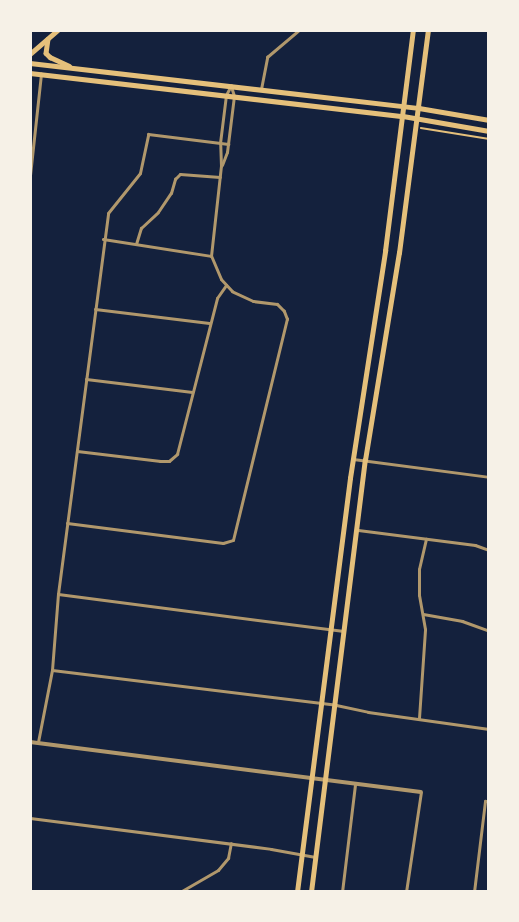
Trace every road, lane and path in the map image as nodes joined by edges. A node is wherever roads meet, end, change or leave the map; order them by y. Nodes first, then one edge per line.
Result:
1 (58, 30) edge
2 (299, 30) edge
3 (413, 30) edge
4 (428, 30) edge
5 (48, 39) junction
6 (30, 54) edge
7 (30, 63) edge
8 (75, 68) junction
9 (30, 73) edge
10 (41, 74) junction
11 (231, 85) junction
12 (261, 89) junction
13 (226, 95) junction
14 (234, 96) junction
15 (404, 106) junction
16 (418, 108) junction
17 (403, 116) junction
18 (417, 118) junction
19 (489, 120) edge
20 (421, 128) dead end
21 (489, 131) edge
22 (489, 139) edge
23 (220, 143) junction
24 (228, 144) junction
25 (221, 166) junction
26 (30, 175) edge
27 (220, 177) junction
28 (103, 239) junction
29 (136, 244) junction
30 (212, 256) junction
31 (226, 285) junction
32 (95, 309) junction
33 (210, 324) junction
34 (86, 380) junction
35 (192, 392) junction
36 (77, 451) junction
37 (353, 459) junction
38 (365, 460) junction
39 (489, 477) edge
40 (68, 523) junction
41 (358, 530) junction
42 (426, 539) junction
43 (489, 550) edge
44 (58, 594) junction
45 (423, 614) junction
46 (330, 629) junction
47 (344, 631) junction
48 (489, 631) edge
49 (52, 670) junction
50 (321, 703) junction
51 (336, 705) junction
52 (419, 718) junction
53 (489, 729) edge
54 (30, 742) edge
55 (38, 742) junction
56 (310, 778) junction
57 (325, 780) junction
58 (355, 784) junction
59 (421, 792) joint
60 (487, 801) edge
61 (30, 818) edge
62 (231, 843) junction
63 (301, 856) junction
64 (315, 857) junction
65 (180, 892) edge
66 (297, 892) edge
67 (311, 892) edge
68 (342, 892) edge
69 (406, 892) edge
70 (474, 892) edge

1 - 5 main road
2 - 12 street
3 - 15 main road
4 - 16 main road
5 - 6 main road
5 - 8 main road
7 - 8 main road
8 - 11 main road
9 - 10 main road
10 - 13 main road
10 - 26 street
11 - 12 main road
11 - 13 street
11 - 14 street
12 - 15 main road
13 - 14 main road
13 - 23 street
14 - 17 main road
14 - 24 street
15 - 16 main road
15 - 17 main road
16 - 18 main road
16 - 19 main road
17 - 18 main road
17 - 37 main road
18 - 21 main road
18 - 38 main road
20 - 22 path
23 - 24 street
23 - 25 street
23 - 28 street
24 - 25 street
25 - 27 street
27 - 29 street
27 - 30 street
28 - 29 street
28 - 32 street
29 - 30 street
30 - 31 street
31 - 33 street
31 - 40 street
32 - 33 street
32 - 34 street
33 - 35 street
34 - 35 street
34 - 36 street
35 - 36 street
36 - 40 street
37 - 38 street
37 - 46 main road
38 - 39 street
38 - 41 main road
40 - 44 street
41 - 42 street
41 - 47 main road
42 - 43 street
42 - 45 street
44 - 46 street
44 - 49 street
45 - 48 street
45 - 52 street
46 - 47 street
46 - 50 main road
47 - 51 main road
49 - 50 street
49 - 55 street
50 - 51 street
50 - 56 main road
51 - 52 street
51 - 57 main road
52 - 53 street
54 - 55 street
55 - 56 street
56 - 57 street
56 - 63 main road
57 - 58 street
57 - 64 main road
58 - 59 street
58 - 68 street
59 - 69 street
60 - 70 street
61 - 62 street
62 - 63 street
62 - 65 street
63 - 64 street
63 - 66 main road
64 - 67 main road

